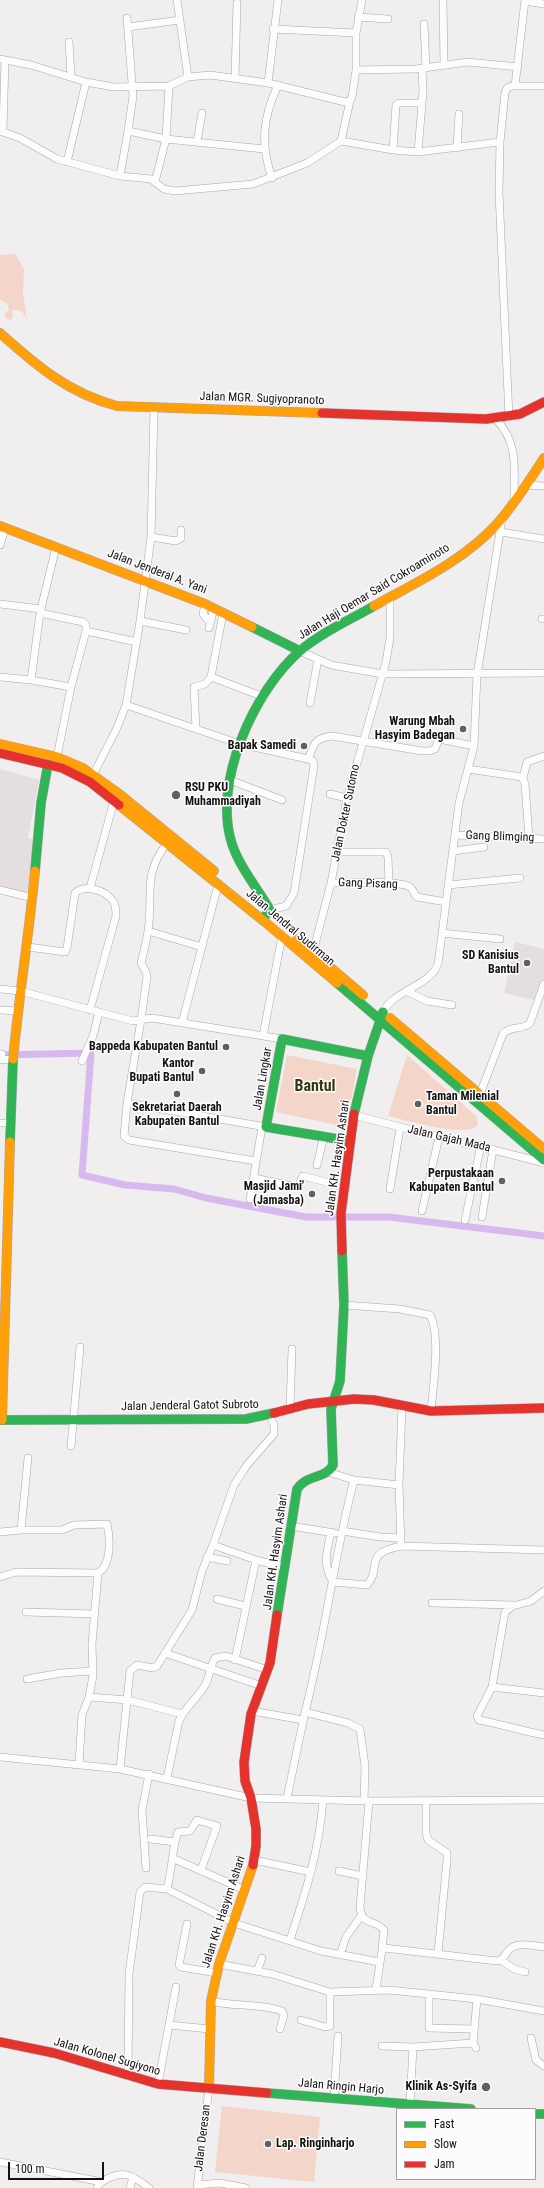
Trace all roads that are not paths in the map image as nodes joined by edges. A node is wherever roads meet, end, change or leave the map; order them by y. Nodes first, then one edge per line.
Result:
1 (177, 0) edge
2 (278, 0) edge
3 (362, 0) edge
4 (443, 0) edge
5 (525, 0) edge
6 (237, 3) dead end
7 (544, 4) edge
8 (358, 17) junction
9 (127, 18) dead end
10 (388, 19) dead end
11 (180, 20) junction
12 (424, 24) dead end
13 (128, 27) junction
14 (273, 29) junction
15 (356, 32) junction
16 (70, 42) dead end
17 (3, 59) edge
18 (444, 64) junction
19 (518, 67) junction
20 (424, 68) junction
21 (356, 70) junction
22 (71, 76) junction
23 (188, 77) junction
24 (235, 78) junction
25 (86, 82) junction
26 (268, 83) junction
27 (278, 85) junction
28 (169, 86) junction
29 (515, 86) junction
30 (544, 86) edge
31 (132, 87) junction
32 (350, 101) junction
33 (422, 103) junction
34 (202, 113) dead end
35 (459, 114) dead end
36 (1, 131) edge
37 (128, 131) junction
38 (166, 139) junction
39 (341, 141) junction
40 (197, 142) junction
41 (500, 142) junction
42 (457, 148) junction
43 (264, 149) junction
44 (393, 150) junction
45 (418, 152) junction
46 (67, 162) junction
47 (120, 176) junction
48 (272, 178) junction
49 (155, 182) junction
50 (0, 333) edge
51 (544, 402) edge
52 (154, 408) junction
53 (509, 417) junction
54 (496, 419) junction
55 (544, 458) edge
56 (525, 485) junction
57 (544, 486) edge
58 (514, 500) junction
59 (502, 519) junction
60 (2, 527) edge
61 (181, 530) dead end
62 (501, 532) junction
63 (150, 537) junction
64 (544, 539) edge
65 (0, 544) edge
66 (56, 547) junction
67 (146, 581) junction
68 (390, 597) junction
69 (0, 604) edge
70 (204, 604) junction
71 (214, 608) junction
72 (41, 611) junction
73 (223, 613) junction
74 (211, 620) junction
75 (140, 621) junction
76 (209, 628) dead end
77 (186, 630) dead end
78 (86, 632) junction
79 (137, 642) junction
80 (300, 651) junction
81 (318, 659) junction
82 (544, 673) edge
83 (383, 674) junction
84 (477, 675) junction
85 (0, 677) edge
86 (211, 677) junction
87 (31, 680) junction
88 (71, 687) junction
89 (264, 697) junction
90 (310, 703) dead end
91 (126, 705) junction
92 (196, 729) junction
93 (362, 743) junction
94 (0, 744) edge
95 (240, 744) junction
96 (474, 746) junction
97 (0, 753) edge
98 (544, 756) edge
99 (57, 757) junction
100 (308, 759) junction
101 (48, 764) junction
102 (468, 770) junction
103 (93, 775) junction
104 (523, 778) junction
105 (230, 780) junction
106 (330, 794) dead end
107 (347, 798) junction
108 (282, 800) dead end
109 (114, 801) junction
110 (147, 822) junction
111 (455, 835) junction
112 (529, 838) junction
113 (544, 839) edge
114 (166, 843) junction
115 (484, 847) dead end
116 (453, 851) junction
117 (337, 852) junction
118 (520, 878) dead end
119 (331, 883) junction
120 (389, 884) junction
121 (218, 885) junction
122 (448, 885) junction
123 (90, 888) junction
124 (0, 890) edge
125 (33, 898) junction
126 (446, 902) junction
127 (268, 912) junction
128 (148, 931) junction
129 (442, 933) junction
130 (282, 936) junction
131 (500, 939) dead end
132 (28, 947) junction
133 (202, 947) junction
134 (313, 952) junction
135 (544, 984) edge
136 (0, 989) edge
137 (20, 991) junction
138 (406, 991) junction
139 (452, 1005) dead end
140 (0, 1010) edge
141 (90, 1010) junction
142 (17, 1011) junction
143 (99, 1012) junction
144 (382, 1016) junction
145 (142, 1020) junction
146 (182, 1022) junction
147 (263, 1036) junction
148 (282, 1039) junction
149 (1, 1056) edge
150 (368, 1056) junction
151 (13, 1059) junction
152 (83, 1060) dead end
153 (480, 1094) junction
154 (126, 1103) junction
155 (354, 1115) junction
156 (0, 1123) edge
157 (10, 1123) junction
158 (264, 1127) junction
159 (400, 1128) junction
160 (324, 1136) junction
161 (439, 1137) junction
162 (350, 1141) junction
163 (480, 1145) junction
164 (494, 1149) junction
165 (544, 1149) edge
166 (544, 1160) edge
167 (256, 1161) junction
168 (544, 1163) edge
169 (317, 1165) dead end
170 (254, 1178) junction
171 (330, 1183) dead end
172 (390, 1189) dead end
173 (250, 1199) dead end
174 (422, 1211) dead end
175 (482, 1218) dead end
176 (465, 1220) dead end
177 (344, 1305) junction
178 (80, 1347) dead end
179 (292, 1349) dead end
180 (334, 1401) junction
181 (402, 1407) junction
182 (290, 1408) junction
183 (544, 1408) edge
184 (431, 1411) junction
185 (270, 1416) junction
186 (1, 1420) edge
187 (73, 1420) junction
188 (71, 1446) dead end
189 (28, 1458) dead end
190 (328, 1472) junction
191 (354, 1480) junction
192 (399, 1485) junction
193 (290, 1526) junction
194 (21, 1530) junction
195 (0, 1532) edge
196 (331, 1532) junction
197 (342, 1532) junction
198 (400, 1542) junction
199 (213, 1545) junction
200 (544, 1550) edge
201 (208, 1557) junction
202 (256, 1560) junction
203 (227, 1561) dead end
204 (284, 1567) junction
205 (98, 1573) junction
206 (0, 1577) edge
207 (333, 1582) junction
208 (544, 1591) edge
209 (217, 1599) dead end
210 (432, 1603) dead end
211 (517, 1605) junction
212 (245, 1606) junction
213 (26, 1612) dead end
214 (95, 1614) junction
215 (165, 1653) junction
216 (235, 1660) junction
217 (211, 1669) junction
218 (93, 1670) junction
219 (268, 1670) junction
220 (27, 1679) dead end
221 (262, 1686) junction
222 (492, 1687) junction
223 (544, 1693) edge
224 (89, 1697) junction
225 (128, 1700) junction
226 (252, 1711) junction
227 (305, 1712) junction
228 (182, 1714) junction
229 (303, 1720) junction
230 (544, 1734) edge
231 (0, 1758) edge
232 (79, 1764) junction
233 (120, 1769) junction
234 (149, 1774) junction
235 (167, 1778) junction
236 (544, 1797) edge
237 (251, 1798) junction
238 (287, 1798) junction
239 (323, 1800) junction
240 (366, 1801) junction
241 (426, 1801) junction
242 (152, 1839) dead end
243 (175, 1842) junction
244 (172, 1858) junction
245 (254, 1860) junction
246 (146, 1868) dead end
247 (201, 1870) junction
248 (339, 1871) dead end
249 (311, 1872) junction
250 (363, 1876) junction
251 (167, 1890) junction
252 (245, 1890) junction
253 (361, 1916) junction
254 (234, 1923) junction
255 (186, 1924) dead end
256 (290, 1940) junction
257 (544, 1947) edge
258 (382, 1949) junction
259 (438, 1953) junction
260 (340, 1955) junction
261 (262, 1958) dead end
262 (501, 1960) junction
263 (380, 1962) junction
264 (219, 1964) junction
265 (257, 1971) junction
266 (525, 1972) dead end
267 (217, 1974) junction
268 (176, 1987) dead end
269 (376, 1990) junction
270 (330, 1992) junction
271 (429, 1994) junction
272 (477, 1999) junction
273 (211, 2001) junction
274 (544, 2011) edge
275 (301, 2020) dead end
276 (170, 2025) junction
277 (210, 2029) junction
278 (280, 2029) dead end
279 (474, 2029) junction
280 (338, 2036) dead end
281 (532, 2038) dead end
282 (0, 2042) edge
283 (382, 2046) dead end
284 (413, 2047) junction
285 (544, 2066) edge
286 (128, 2076) junction
287 (158, 2084) junction
288 (209, 2088) junction
289 (334, 2098) junction
290 (410, 2104) junction
291 (459, 2108) edge
292 (0, 2162) edge
293 (133, 2177) junction
294 (98, 2186) edge
295 (197, 2186) edge
296 (130, 2188) edge
297 (149, 2188) edge
298 (246, 2188) edge

1 - 11 street
2 - 14 street
3 - 8 street
4 - 18 street
5 - 7 street
5 - 19 street
6 - 24 street
8 - 10 street
8 - 15 street
9 - 13 street
11 - 13 street
11 - 23 street
12 - 20 street
13 - 31 street
14 - 15 street
14 - 26 street
15 - 21 street
16 - 22 street
17 - 22 street
17 - 36 street
18 - 19 street
18 - 20 street
19 - 29 street
20 - 21 street
20 - 33 street
21 - 32 street
22 - 25 street
23 - 24 street
23 - 28 street
24 - 26 street
25 - 31 street
25 - 46 street
26 - 27 street
27 - 32 street
27 - 43 street
28 - 31 street
28 - 38 street
29 - 30 street
29 - 41 street
31 - 37 street
32 - 39 street
33 - 44 street
33 - 45 street
34 - 40 street
35 - 42 street
36 - 46 street
37 - 38 street
37 - 47 street
38 - 40 street
38 - 49 street
39 - 44 street
39 - 48 street
40 - 43 street
41 - 42 street
41 - 53 street
42 - 45 street
43 - 48 street
44 - 45 street
46 - 47 street
47 - 49 street
48 - 49 street
50 - 52 main road, Jalan MGR. Sugiyopranoto
51 - 53 main road, Jalan MGR. Sugiyopranoto
52 - 54 main road, Jalan MGR. Sugiyopranoto
52 - 63 street
53 - 54 main road, Jalan MGR. Sugiyopranoto
54 - 58 street
55 - 56 main road, Jalan Haji Oemar Said Cokroaminoto
56 - 57 street
56 - 58 main road, Jalan Haji Oemar Said Cokroaminoto
58 - 59 main road, Jalan Haji Oemar Said Cokroaminoto
59 - 62 street
59 - 68 main road, Jalan Haji Oemar Said Cokroaminoto
60 - 65 street
60 - 66 main road, Jalan Jenderal A. Yani
61 - 63 street
62 - 64 street
62 - 84 street
63 - 67 street
66 - 67 main road, Jalan Jenderal A. Yani
66 - 72 street
67 - 70 main road, Jalan Jenderal A. Yani
67 - 75 street
68 - 80 main road, Jalan Haji Oemar Said Cokroaminoto
68 - 83 street, Jalan Dokter Sutomo
69 - 72 street
70 - 71 main road, Jalan Jenderal A. Yani
70 - 74 street
71 - 73 main road, Jalan Jenderal A. Yani
71 - 74 street
72 - 78 street
72 - 87 street
73 - 80 main road, Jalan Jenderal A. Yani
73 - 86 street
74 - 76 street
75 - 77 street
75 - 79 street
78 - 79 street
78 - 88 street
79 - 91 street
80 - 81 street
80 - 89 main road, Jalan Haji Oemar Said Cokroaminoto
81 - 83 street
81 - 90 street
82 - 84 street
83 - 84 street
83 - 93 street, Jalan Dokter Sutomo
84 - 96 street
85 - 87 street
86 - 89 street
86 - 92 street
87 - 88 street
88 - 99 street
89 - 95 main road, Jalan Haji Oemar Said Cokroaminoto
91 - 92 street
91 - 103 street
92 - 95 street
93 - 96 street
93 - 100 street
93 - 107 street, Jalan Dokter Sutomo
94 - 99 main road, Jalan Jendral Sudirman
95 - 100 street
95 - 105 main road, Jalan Haji Oemar Said Cokroaminoto
96 - 102 street
97 - 101 main road, Jalan Jendral Sudirman
98 - 104 street
99 - 103 main road, Jalan Jendral Sudirman
100 - 127 street
101 - 109 main road, Jalan Jendral Sudirman
101 - 125 main road
102 - 104 street
102 - 111 street
103 - 110 main road, Jalan Jendral Sudirman
104 - 112 street
105 - 108 street
105 - 127 main road, Jalan Haji Oemar Said Cokroaminoto
106 - 107 street
107 - 117 street, Jalan Dokter Sutomo
109 - 110 main road, Jalan Jendral Sudirman
109 - 123 street
110 - 114 main road, Jalan Jendral Sudirman
110 - 127 main road, Jalan Jendral Sudirman
111 - 112 street, Gang Blimging
111 - 116 street
112 - 113 street, Gang Blimging
114 - 121 main road, Jalan Jendral Sudirman
114 - 128 street
115 - 116 street
116 - 122 street
117 - 119 street, Jalan Dokter Sutomo
117 - 120 street
118 - 122 street
119 - 120 street, Gang Pisang
119 - 134 street, Jalan Dokter Sutomo
120 - 126 street, Gang Pisang
121 - 130 main road, Jalan Jendral Sudirman
121 - 133 street
122 - 126 street
123 - 132 street
123 - 141 street
124 - 125 street
125 - 132 main road
126 - 129 street
127 - 134 main road, Jalan Jendral Sudirman
128 - 133 street
128 - 145 street
129 - 131 street
129 - 138 street
130 - 144 main road, Jalan Jendral Sudirman
130 - 147 street
132 - 137 main road
133 - 146 street
134 - 144 main road, Jalan Jendral Sudirman
135 - 153 street
136 - 137 street
137 - 141 street
137 - 142 main road
138 - 139 street
138 - 144 street
140 - 142 street
141 - 143 street
142 - 151 main road
143 - 145 street
143 - 152 street
144 - 150 main road, Jalan KH. Hasyim Ashari
144 - 153 main road, Jalan Jendral Sudirman
144 - 166 main road, Jalan Jendral Sudirman
145 - 146 street
145 - 154 street
146 - 147 street
147 - 148 street
148 - 150 main road, Jalan Lingkar
148 - 158 main road, Jalan Lingkar
149 - 151 street
150 - 155 main road, Jalan KH. Hasyim Ashari
151 - 157 main road
153 - 165 main road, Jalan Jendral Sudirman
154 - 158 street
154 - 167 street
155 - 159 street, Jalan Gajah Mada
155 - 162 main road, Jalan KH. Hasyim Ashari
156 - 157 street
157 - 186 main road
158 - 160 main road, Jalan Lingkar
158 - 167 street
159 - 161 street, Jalan Gajah Mada
159 - 172 street
160 - 162 main road, Jalan Lingkar
160 - 169 street
161 - 163 street, Jalan Gajah Mada
161 - 174 street
162 - 177 main road, Jalan KH. Hasyim Ashari
163 - 164 street, Jalan Gajah Mada
163 - 176 street
164 - 168 street, Jalan Gajah Mada
164 - 175 street
167 - 170 street
170 - 171 street
170 - 173 street
177 - 180 main road, Jalan KH. Hasyim Ashari
177 - 184 street
178 - 187 street
179 - 182 street
180 - 181 main road, Jalan Jenderal Gatot Subroto
180 - 182 main road, Jalan Jenderal Gatot Subroto
180 - 190 main road, Jalan KH. Hasyim Ashari
181 - 184 main road, Jalan Jenderal Gatot Subroto
181 - 192 street
182 - 185 main road, Jalan Jenderal Gatot Subroto
183 - 184 main road, Jalan Jenderal Gatot Subroto
185 - 187 main road, Jalan Jenderal Gatot Subroto
185 - 199 street
186 - 187 main road, Jalan Jenderal Gatot Subroto
187 - 188 street
189 - 194 street
190 - 191 street
190 - 193 main road, Jalan KH. Hasyim Ashari
191 - 192 street
191 - 197 street
192 - 198 street
193 - 196 street
193 - 204 main road, Jalan KH. Hasyim Ashari
194 - 195 street
194 - 205 street
196 - 197 street
196 - 207 street
197 - 198 street
197 - 207 street
198 - 200 street
198 - 207 street
199 - 201 street
199 - 202 street
201 - 203 street
201 - 215 street
202 - 204 street
202 - 212 street
204 - 219 main road, Jalan KH. Hasyim Ashari
205 - 206 street
205 - 214 street
207 - 227 street
208 - 211 street
209 - 212 street
210 - 211 street
211 - 222 street
212 - 216 street
213 - 214 street
214 - 218 street
215 - 217 street
215 - 225 street
216 - 217 street
216 - 219 street
217 - 221 street
217 - 228 street
218 - 220 street
218 - 224 street
219 - 221 main road, Jalan KH. Hasyim Ashari
221 - 226 main road, Jalan KH. Hasyim Ashari
222 - 223 street
222 - 230 street
224 - 225 street
224 - 232 street
225 - 228 street
225 - 233 street
226 - 229 street
226 - 237 main road, Jalan KH. Hasyim Ashari
227 - 229 street
227 - 240 street
228 - 235 street
229 - 238 street
231 - 232 street
232 - 233 street
233 - 234 street
234 - 235 street
234 - 246 street
235 - 237 street
236 - 241 street
237 - 238 street
237 - 245 main road, Jalan KH. Hasyim Ashari
238 - 239 street
239 - 240 street
239 - 249 street
240 - 241 street
240 - 250 street
241 - 259 street
242 - 243 street
243 - 244 street
243 - 247 street
244 - 247 street
244 - 251 street
245 - 249 street
245 - 252 main road, Jalan KH. Hasyim Ashari
247 - 252 street
248 - 250 street
249 - 256 street
250 - 253 street
251 - 254 street
251 - 286 street
252 - 254 main road, Jalan KH. Hasyim Ashari
253 - 258 street
253 - 260 street
254 - 256 street
254 - 264 main road, Jalan KH. Hasyim Ashari
255 - 267 street
256 - 260 street
257 - 262 street
258 - 259 street
258 - 263 street
259 - 262 street
260 - 263 street
261 - 265 street
262 - 266 street
263 - 269 street
264 - 265 street
264 - 267 main road, Jalan KH. Hasyim Ashari
265 - 270 street
267 - 273 main road, Jalan KH. Hasyim Ashari
268 - 276 street
269 - 270 street
269 - 271 street
270 - 275 street
271 - 272 street
271 - 279 street
272 - 274 street
272 - 279 street
273 - 277 main road, Jalan KH. Hasyim Ashari
273 - 278 street
276 - 277 street
276 - 287 street
277 - 288 main road, Jalan KH. Hasyim Ashari
279 - 284 street
280 - 289 street
281 - 285 street
282 - 286 main road, Jalan Kolonel Sugiyono
283 - 284 street
284 - 290 street
286 - 287 main road, Jalan Kolonel Sugiyono
287 - 288 main road, Jalan Kolonel Sugiyono
288 - 289 main road, Jalan Ringin Harjo
288 - 295 street, Jalan Deresan
289 - 290 main road, Jalan Ringin Harjo
290 - 291 main road, Jalan Ringin Harjo
292 - 294 street
293 - 294 street
293 - 296 street
293 - 297 street
295 - 298 street

